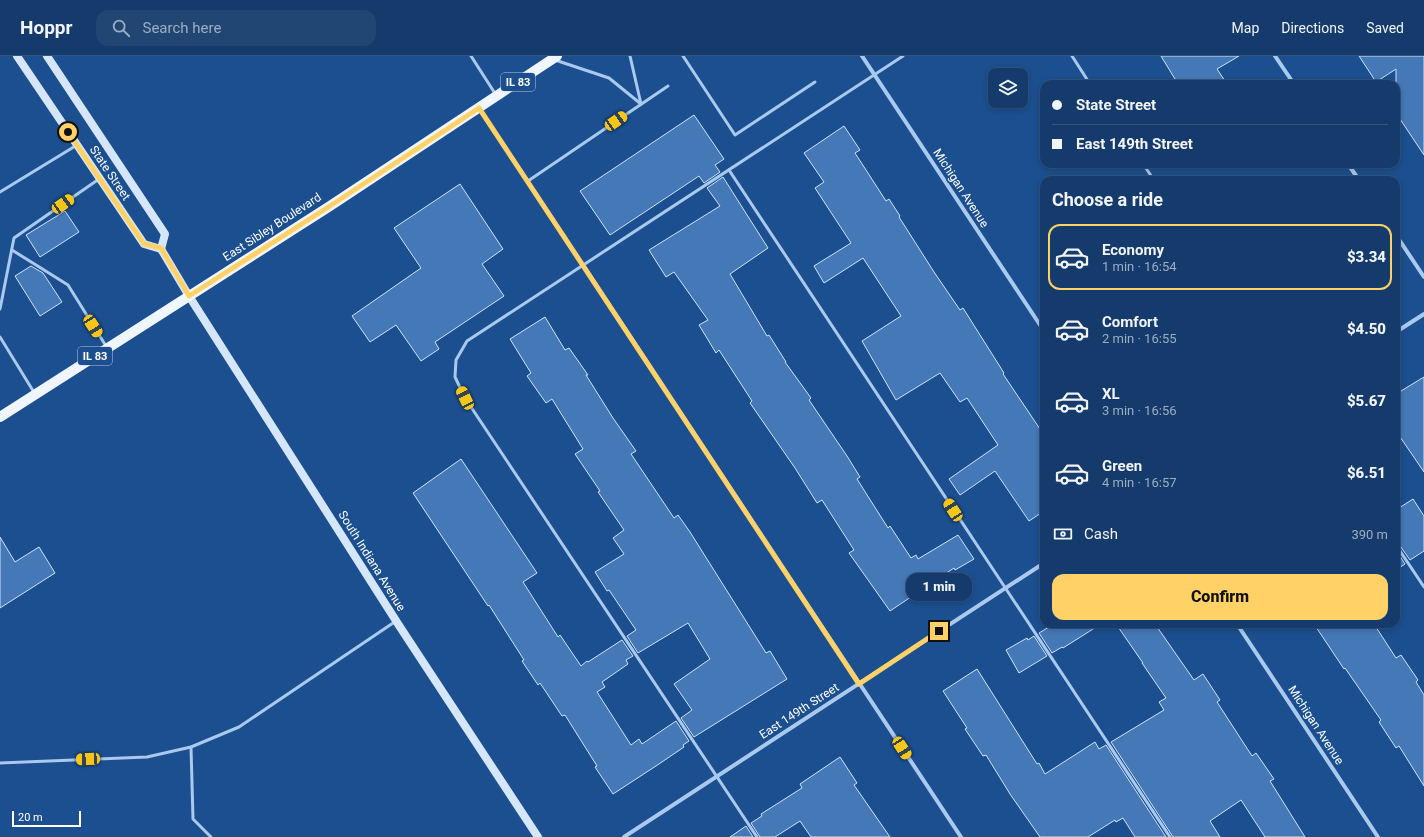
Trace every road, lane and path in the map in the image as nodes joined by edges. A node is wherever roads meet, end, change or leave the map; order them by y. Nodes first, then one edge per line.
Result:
1 (16, 56) edge
2 (47, 56) edge
3 (471, 56) edge
4 (630, 56) edge
5 (683, 56) edge
6 (862, 56) edge
7 (903, 56) edge
8 (1072, 56) edge
9 (1275, 56) edge
10 (555, 57) edge
11 (874, 74) junction
12 (1087, 80) edge
13 (1291, 80) edge
14 (815, 82) dead end
15 (668, 86) dead end
16 (497, 95) junction
17 (641, 104) junction
18 (479, 108) junction
19 (77, 145) junction
20 (729, 170) junction
21 (100, 179) junction
22 (528, 181) junction
23 (0, 192) edge
24 (1400, 241) edge
25 (161, 248) junction
26 (12, 250) junction
27 (583, 265) junction
28 (1424, 277) edge
29 (189, 296) junction
30 (0, 309) edge
31 (1424, 314) edge
32 (1040, 326) edge
33 (1400, 329) edge
34 (0, 337) edge
35 (107, 348) junction
36 (35, 394) junction
37 (0, 417) edge
38 (1400, 551) edge
39 (1040, 566) edge
40 (1424, 587) edge
41 (1005, 588) junction
42 (396, 621) junction
43 (1240, 628) edge
44 (859, 684) junction
45 (191, 747) junction
46 (0, 763) edge
47 (717, 776) junction
48 (211, 837) edge
49 (538, 837) edge
50 (624, 837) edge
51 (757, 837) edge
52 (961, 837) edge
53 (1170, 837) edge
54 (1378, 837) edge

1 - 19 main road, State Street
2 - 25 main road, State Street
3 - 16 lane
4 - 17 lane
5 - 14 lane
6 - 11 street, Michigan Avenue
7 - 11 lane
8 - 12 lane
9 - 13 street
10 - 16 main road, East Sibley Boulevard / IL 83
10 - 17 lane
11 - 20 lane
11 - 32 street, Michigan Avenue
15 - 17 lane
16 - 18 main road, East Sibley Boulevard / IL 83
17 - 22 lane
18 - 22 street
18 - 29 main road, East Sibley Boulevard / IL 83
19 - 21 main road, State Street
19 - 23 lane
20 - 27 lane
20 - 41 lane
21 - 25 main road, State Street
21 - 26 lane
22 - 27 street
24 - 28 street
25 - 29 main road
26 - 30 lane
26 - 35 lane
27 - 44 street
27 - 47 lane
29 - 35 main road, East Sibley Boulevard / IL 83
29 - 42 main road, South Indiana Avenue
31 - 33 street
34 - 36 lane
35 - 36 main road, East Sibley Boulevard / IL 83
36 - 37 main road, East Sibley Boulevard / IL 83
38 - 40 lane
39 - 41 street, East 149th Street
41 - 44 street, East 149th Street
41 - 53 lane
42 - 45 lane
42 - 49 main road, South Indiana Avenue
43 - 54 street, Michigan Avenue
44 - 47 street, East 149th Street
44 - 52 street
45 - 46 lane
45 - 48 lane
47 - 50 street, East 149th Street
47 - 51 lane

